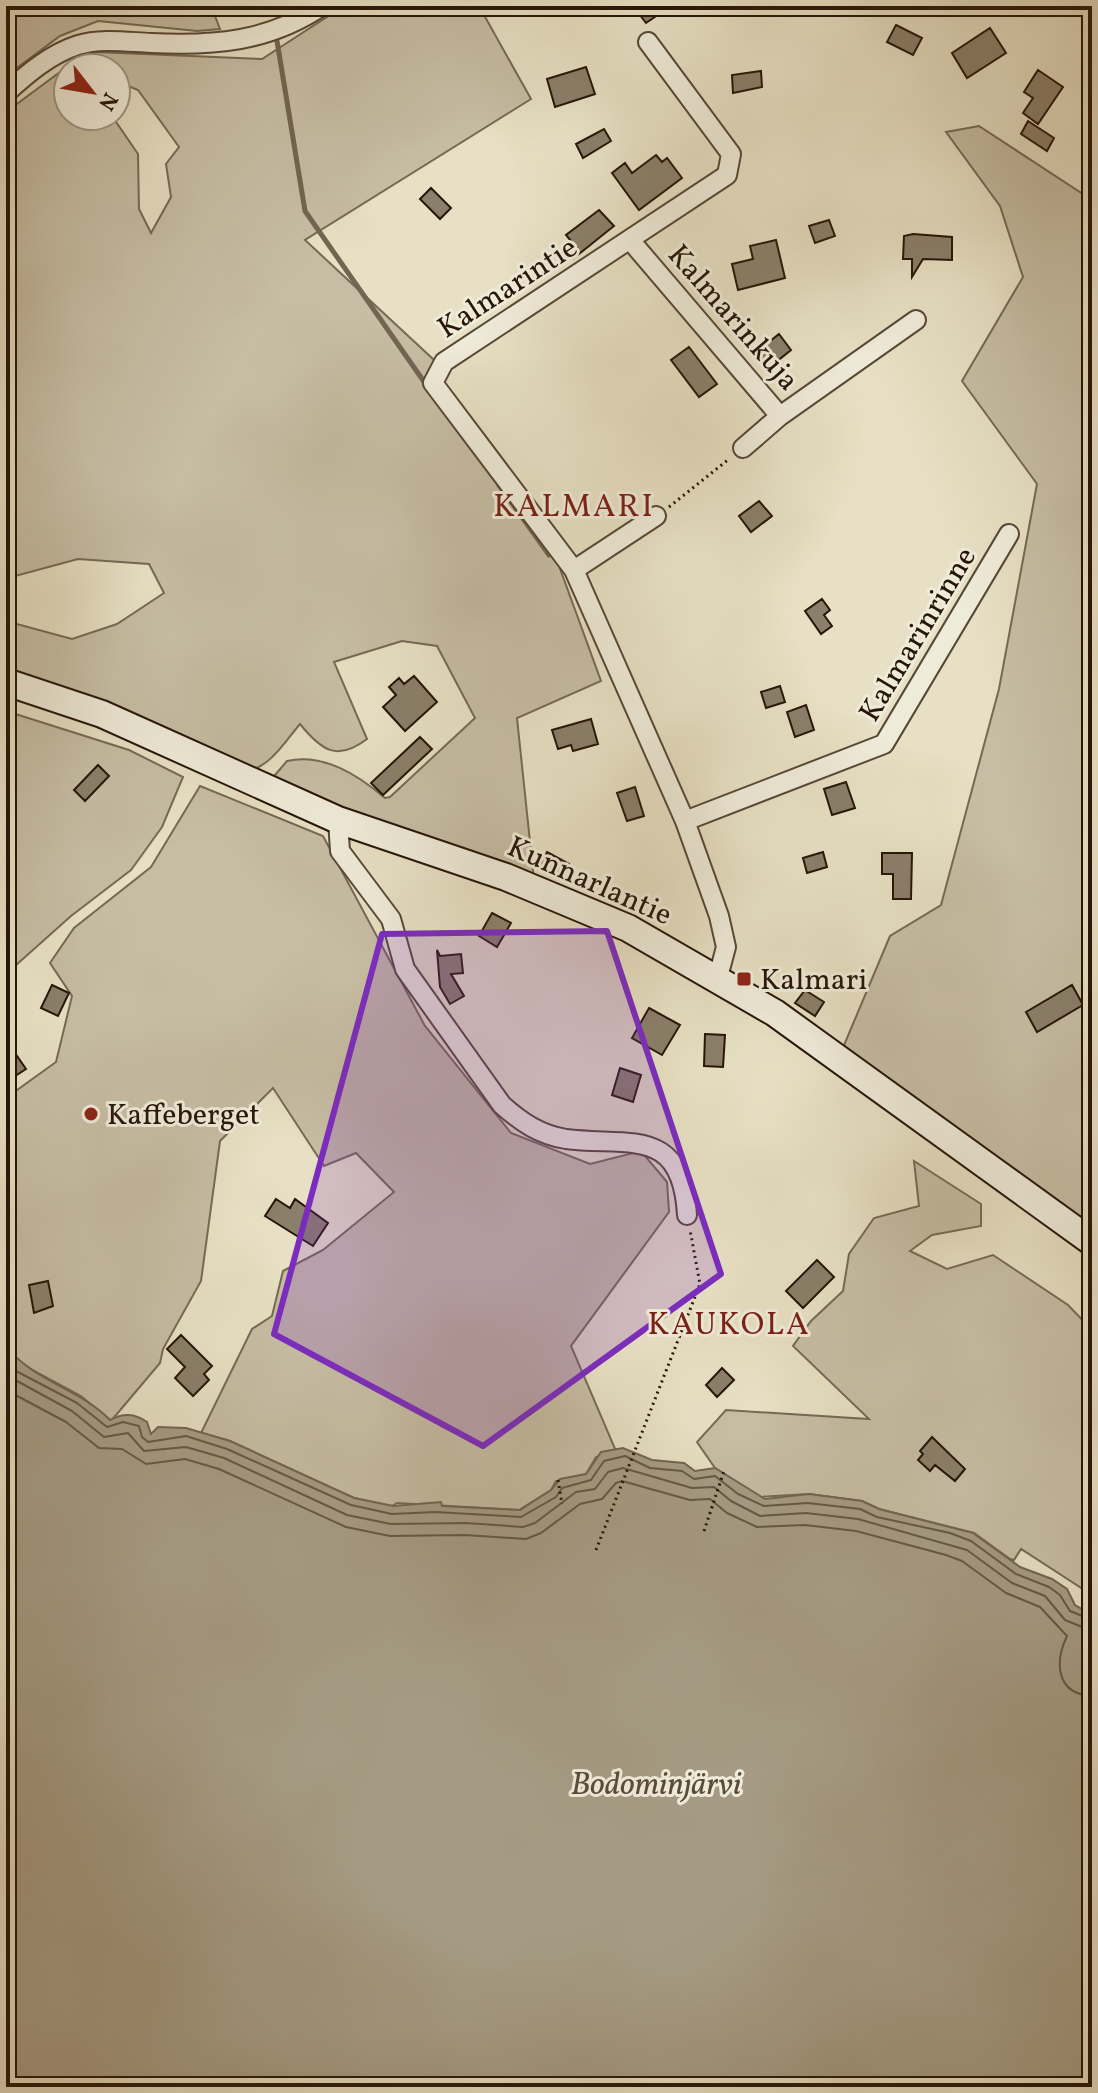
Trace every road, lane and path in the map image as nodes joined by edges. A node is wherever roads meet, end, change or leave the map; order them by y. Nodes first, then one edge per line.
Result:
1 (322, 6) edge
2 (648, 42) dead end
3 (6, 93) edge
4 (630, 240) junction
5 (916, 320) dead end
6 (780, 416) junction
7 (743, 448) joint
8 (656, 516) joint
9 (1009, 534) dead end
10 (574, 570) junction
11 (6, 682) edge
12 (338, 820) junction
13 (685, 821) junction
14 (718, 977) junction
15 (687, 1215) joint
16 (1092, 1242) edge
17 (724, 1471) dead end
18 (558, 1480) dead end
19 (562, 1504) dead end
20 (704, 1531) dead end
21 (596, 1550) dead end

1 - 3 street
2 - 4 street, Kalmarintie
4 - 6 street, Kalmarinkuja
4 - 10 street, Kalmarintie
5 - 6 street, Kalmarinkuja
6 - 7 street
7 - 8 path
8 - 10 street
9 - 13 street, Kalmarinrinne
10 - 13 street, Kalmarintie
11 - 12 main road, Kunnarlantie
12 - 14 main road, Kunnarlantie
12 - 15 street
13 - 14 street, Kalmarintie
14 - 16 main road, Kunnarlantie
15 - 21 path
17 - 20 path
18 - 19 path

